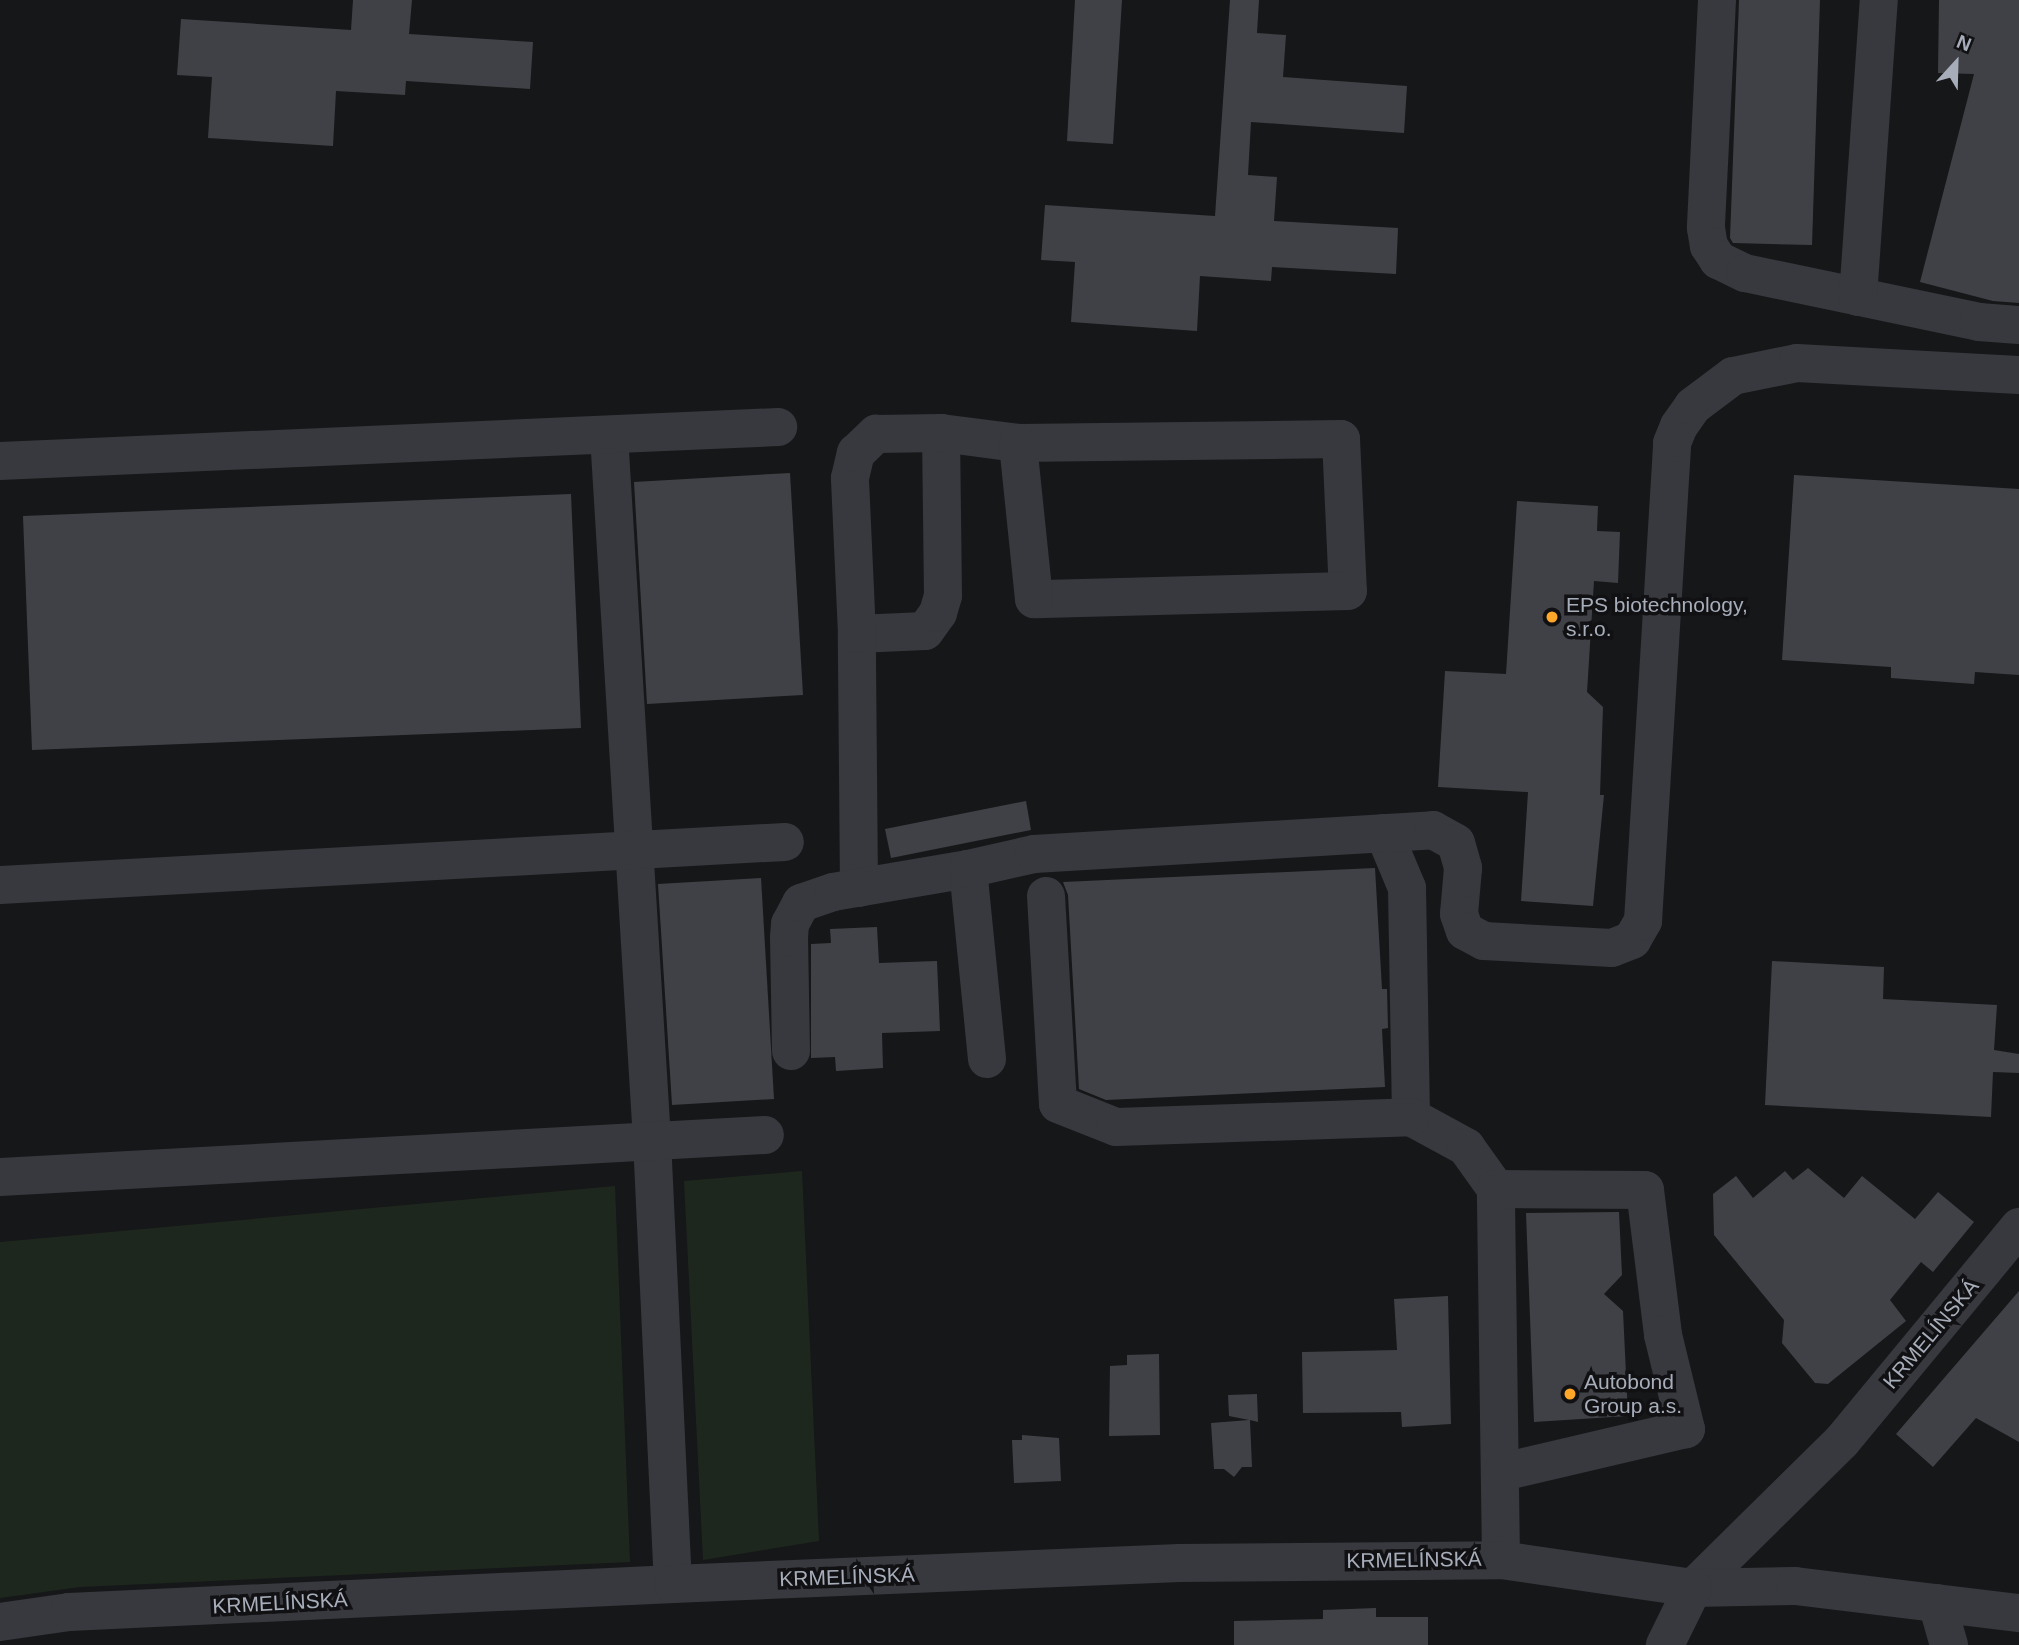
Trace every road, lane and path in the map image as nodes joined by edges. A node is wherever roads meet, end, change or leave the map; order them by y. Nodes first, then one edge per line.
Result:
1 (1717, 0) edge
2 (1879, 0) edge
3 (1858, 297) junction
4 (2019, 325) edge
5 (2019, 375) edge
6 (778, 428) dead end
7 (941, 433) junction
8 (609, 435) junction
9 (1018, 443) junction
10 (0, 461) edge
11 (857, 634) junction
12 (1384, 833) junction
13 (785, 842) dead end
14 (634, 850) junction
15 (968, 869) junction
16 (0, 885) edge
17 (859, 888) junction
18 (1045, 896) dead end
19 (791, 1052) dead end
20 (987, 1059) dead end
21 (1411, 1117) junction
22 (765, 1135) dead end
23 (652, 1140) junction
24 (0, 1177) edge
25 (1496, 1189) junction
26 (2019, 1227) edge
27 (1503, 1472) junction
28 (1501, 1560) junction
29 (673, 1584) junction
30 (1693, 1588) junction
31 (1937, 1603) junction
32 (2019, 1613) edge
33 (0, 1622) edge
34 (1665, 1645) edge
35 (1949, 1645) edge

1 - 3 street
2 - 3 street
3 - 4 street
5 - 12 street
6 - 8 street
7 - 9 street
7 - 11 street
7 - 11 street
8 - 10 street
8 - 14 street
9 - 9 street
11 - 17 street
12 - 15 street
12 - 21 street
13 - 14 street
14 - 16 street
14 - 23 street
15 - 17 street
15 - 20 street
17 - 19 street
18 - 21 street
21 - 25 street
22 - 23 street
23 - 24 street
23 - 29 street
25 - 27 street
25 - 27 street
26 - 30 street, KRMELÍNSKÁ
27 - 28 street
28 - 29 street, KRMELÍNSKÁ
28 - 30 street, KRMELÍNSKÁ
29 - 33 street, KRMELÍNSKÁ
30 - 31 street
30 - 34 street, KRMELÍNSKÁ
31 - 32 street
31 - 35 street

